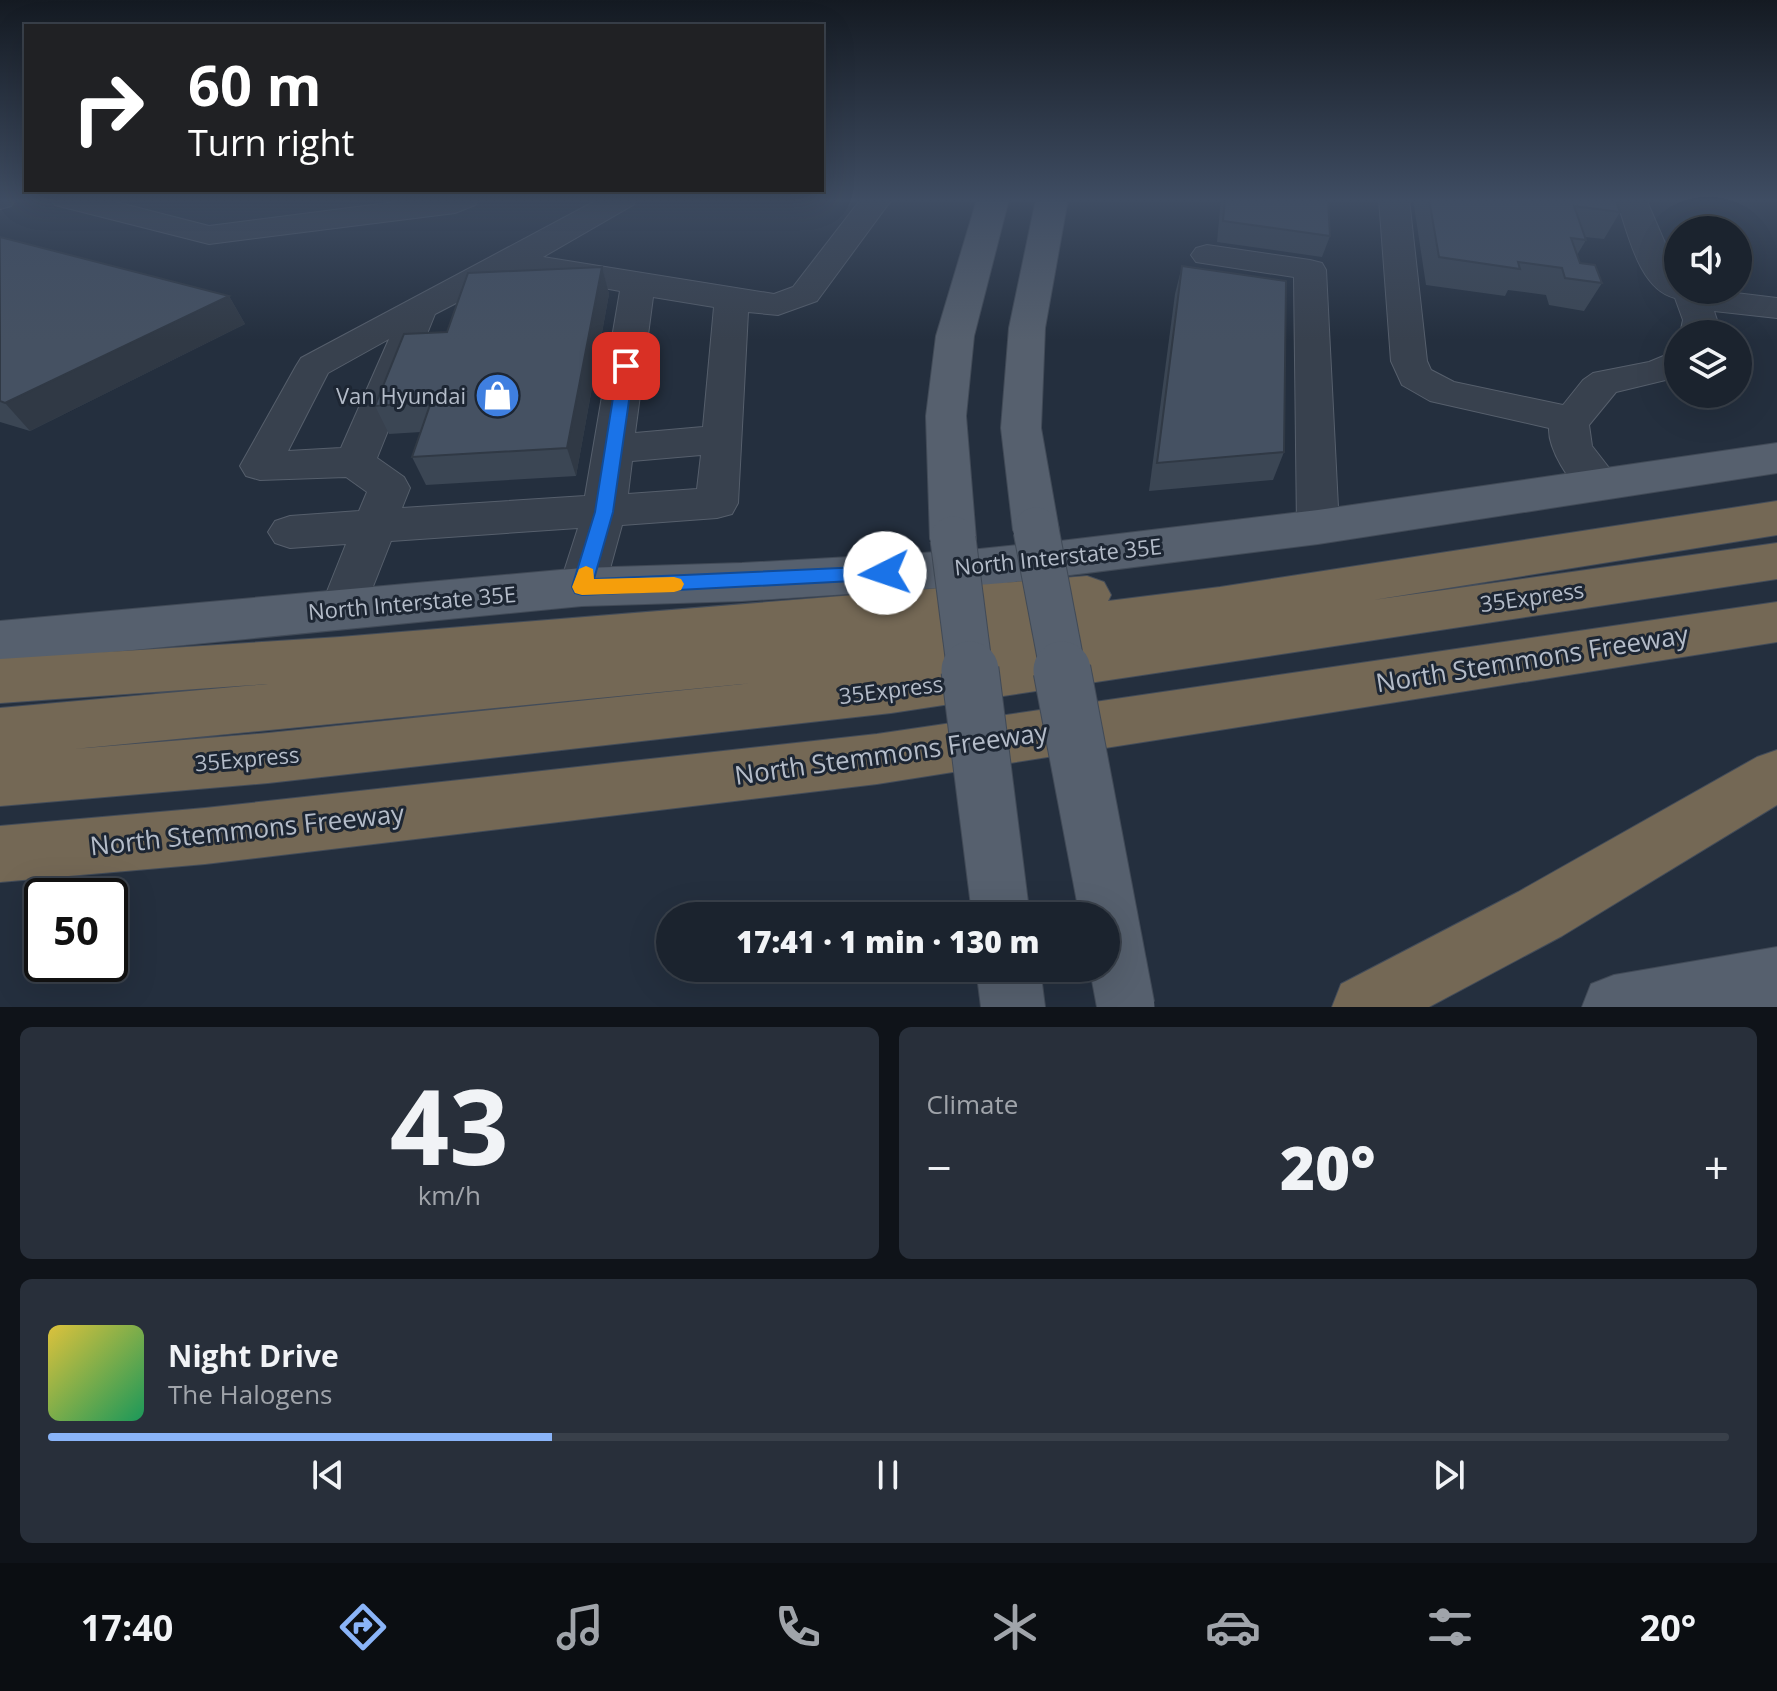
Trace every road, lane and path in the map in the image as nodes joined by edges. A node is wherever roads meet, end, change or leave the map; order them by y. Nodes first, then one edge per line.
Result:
1 (539, 246) edge
2 (841, 246) edge
3 (980, 246) edge
4 (1043, 246) edge
5 (1398, 246) edge
6 (1650, 246) edge
7 (1207, 255) dead end
8 (512, 261) junction
9 (1664, 279) edge
10 (638, 284) junction
11 (732, 300) junction
12 (1752, 304) edge
13 (420, 308) junction
14 (1777, 308) edge
15 (1664, 371) edge
16 (1571, 420) junction
17 (722, 439) junction
18 (613, 449) junction
19 (1777, 458) edge
20 (355, 462) junction
21 (1599, 482) junction
22 (604, 512) junction
23 (1777, 518) edge
24 (1318, 527) junction
25 (374, 528) junction
26 (290, 532) dead end
27 (1777, 561) edge
28 (582, 587) junction
29 (1220, 606) junction
30 (343, 609) junction
31 (1777, 622) edge
32 (0, 642) edge
33 (0, 681) edge
34 (0, 732) edge
35 (1777, 775) edge
36 (0, 780) edge
37 (0, 854) edge
38 (999, 902) edge
39 (1010, 982) edge
40 (1774, 985) edge
41 (1013, 1007) edge
42 (1126, 1007) edge
43 (1364, 1007) edge
44 (1614, 1007) edge

1 - 8 lane
2 - 11 lane
3 - 38 main road, bridge
4 - 42 main road, bridge
5 - 16 lane
6 - 9 lane
7 - 24 lane
8 - 10 lane
8 - 13 lane
10 - 11 lane
10 - 18 lane
11 - 17 lane
12 - 14 lane
13 - 20 lane
13 - 20 lane
15 - 16 lane
16 - 21 lane
17 - 18 lane
17 - 22 lane
18 - 22 lane
19 - 21 main road, North Interstate 35E
20 - 25 lane
21 - 24 main road, North Interstate 35E
22 - 25 lane
22 - 28 lane
23 - 29 highway
24 - 28 main road, North Interstate 35E
25 - 26 lane
25 - 30 lane
27 - 36 highway, 35Express
28 - 30 main road, North Interstate 35E
29 - 33 highway
29 - 34 highway
30 - 32 main road, North Interstate 35E
31 - 37 highway, North Stemmons Freeway
35 - 43 highway
39 - 41 main road
40 - 44 main road

